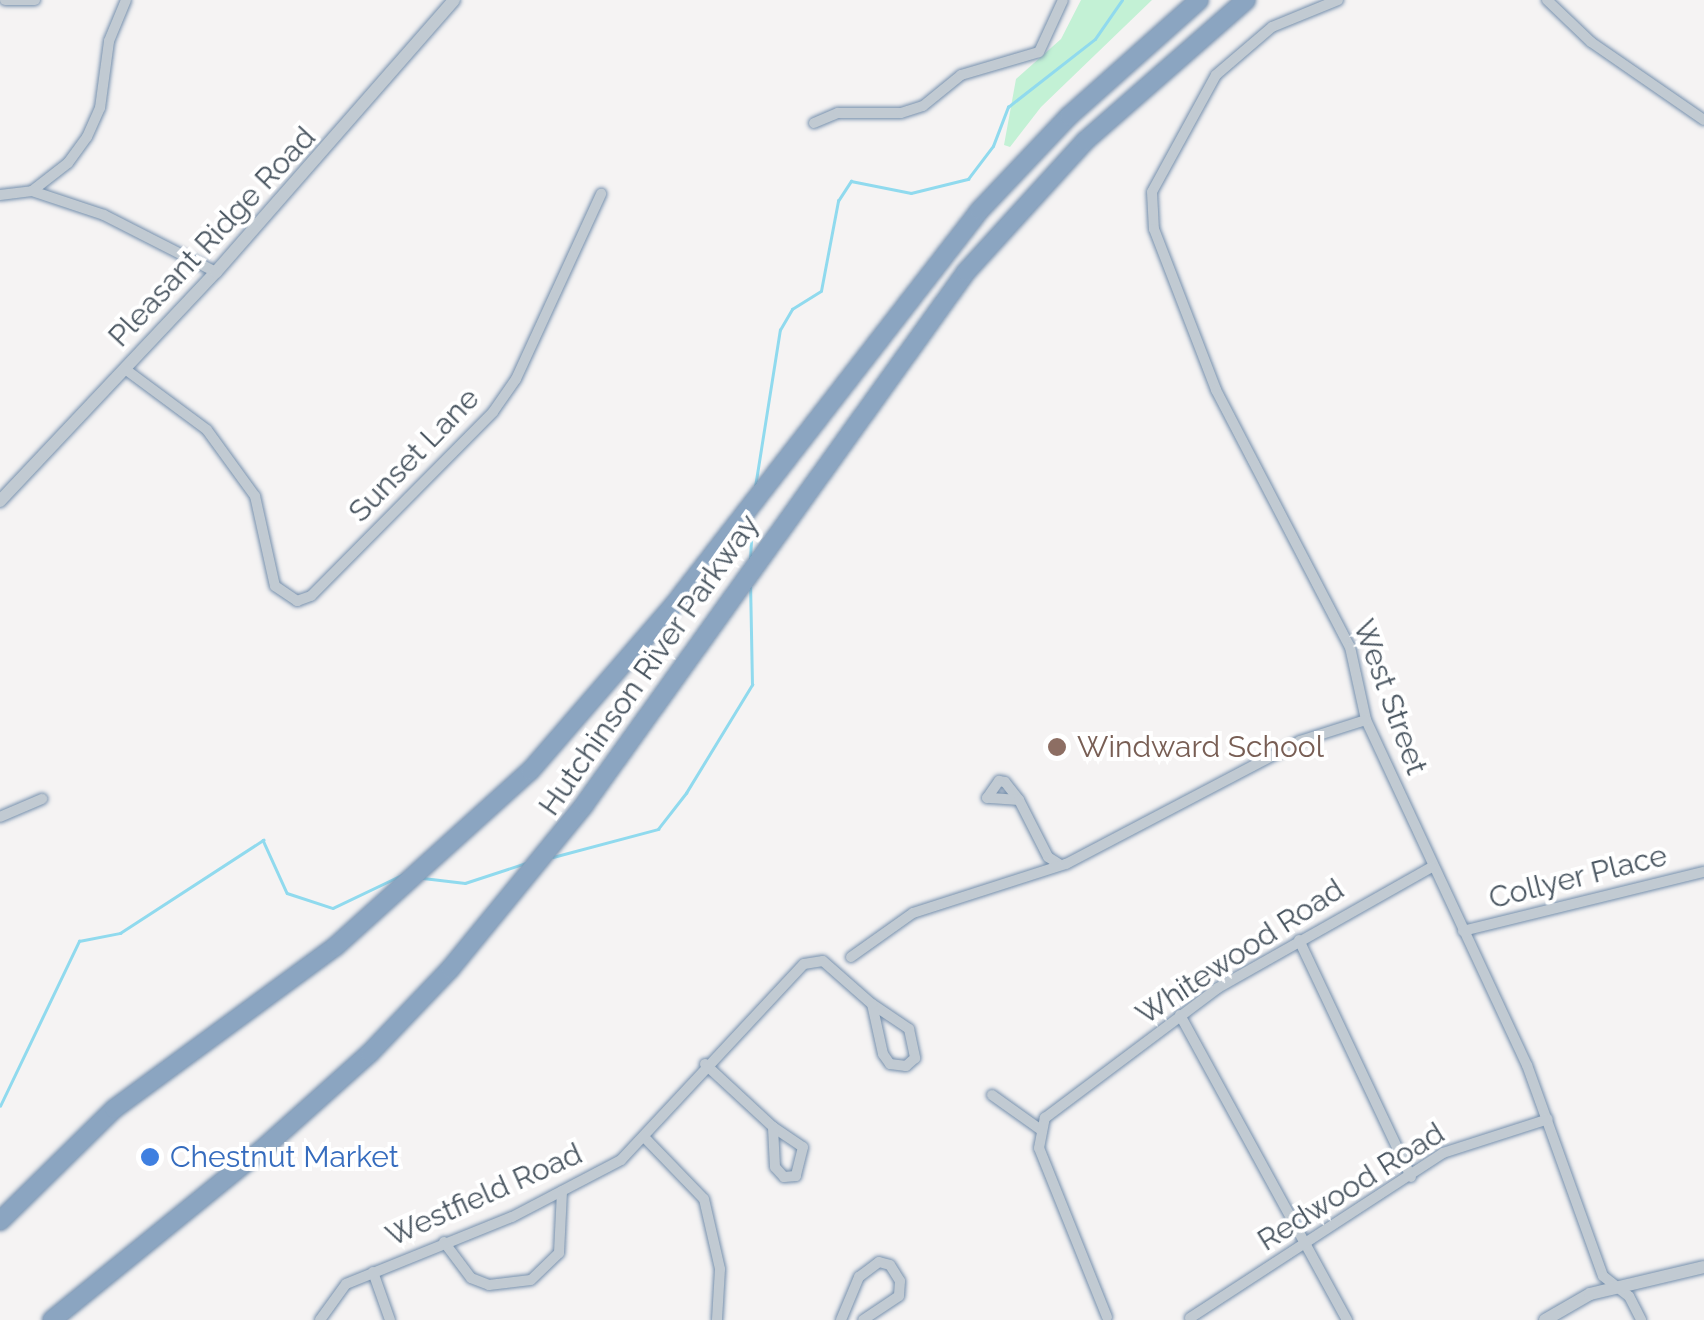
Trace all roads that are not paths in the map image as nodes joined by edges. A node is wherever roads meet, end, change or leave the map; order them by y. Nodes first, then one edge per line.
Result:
1 (5, 0) edge
2 (35, 0) edge
3 (126, 0) edge
4 (454, 0) edge
5 (1063, 0) edge
6 (1200, 0) edge
7 (1246, 0) edge
8 (1338, 0) edge
9 (1546, 0) edge
10 (1704, 120) edge
11 (814, 123) dead end
12 (32, 192) junction
13 (601, 194) dead end
14 (0, 195) edge
15 (216, 272) junction
16 (125, 369) junction
17 (0, 501) edge
18 (1366, 720) junction
19 (42, 798) dead end
20 (1018, 800) dead end
21 (0, 816) edge
22 (1059, 864) junction
23 (1432, 867) junction
24 (1704, 872) edge
25 (1463, 931) junction
26 (1299, 940) junction
27 (851, 957) dead end
28 (872, 1004) junction
29 (1180, 1015) junction
30 (705, 1064) junction
31 (992, 1095) dead end
32 (1548, 1120) junction
33 (773, 1127) junction
34 (1041, 1130) junction
35 (646, 1139) junction
36 (1411, 1176) junction
37 (562, 1191) junction
38 (0, 1220) edge
39 (444, 1242) junction
40 (1303, 1245) junction
41 (1704, 1267) edge
42 (373, 1272) junction
43 (1614, 1287) junction
44 (1107, 1317) dead end
45 (1190, 1318) edge
46 (52, 1320) edge
47 (320, 1320) edge
48 (390, 1320) edge
49 (717, 1320) edge
50 (841, 1320) edge
51 (862, 1320) edge
52 (1347, 1320) edge
53 (1545, 1320) edge
54 (1641, 1320) edge

1 - 2 street
3 - 12 street
4 - 15 street, Pleasant Ridge Road
5 - 11 street
6 - 38 highway, Hutchinson River Parkway
7 - 46 highway, Hutchinson River Parkway
8 - 18 street, West Street
9 - 10 street
12 - 14 street
12 - 15 street
13 - 16 street, Sunset Lane
15 - 16 street, Pleasant Ridge Road
16 - 17 street, Pleasant Ridge Road
18 - 22 street
18 - 23 street, West Street
19 - 21 street
20 - 22 street
22 - 27 street
23 - 25 street, West Street
23 - 26 street, Whitewood Road
24 - 25 street, Collyer Place
25 - 32 street, West Street
26 - 29 street, Whitewood Road
26 - 36 street
28 - 28 street
28 - 30 street, Westfield Road
29 - 34 street, Whitewood Road
29 - 40 street
30 - 33 street
30 - 35 street, Westfield Road
31 - 34 street
32 - 36 street, Redwood Road
32 - 43 street, West Street
33 - 33 street
34 - 44 street
35 - 37 street, Westfield Road
35 - 49 street
36 - 40 street, Redwood Road
37 - 39 street, Westfield Road
37 - 39 street
39 - 42 street, Westfield Road
40 - 45 street, Redwood Road
40 - 52 street
41 - 43 street
42 - 47 street, Westfield Road
42 - 48 street
43 - 53 street
43 - 54 street, West Street
50 - 51 street

